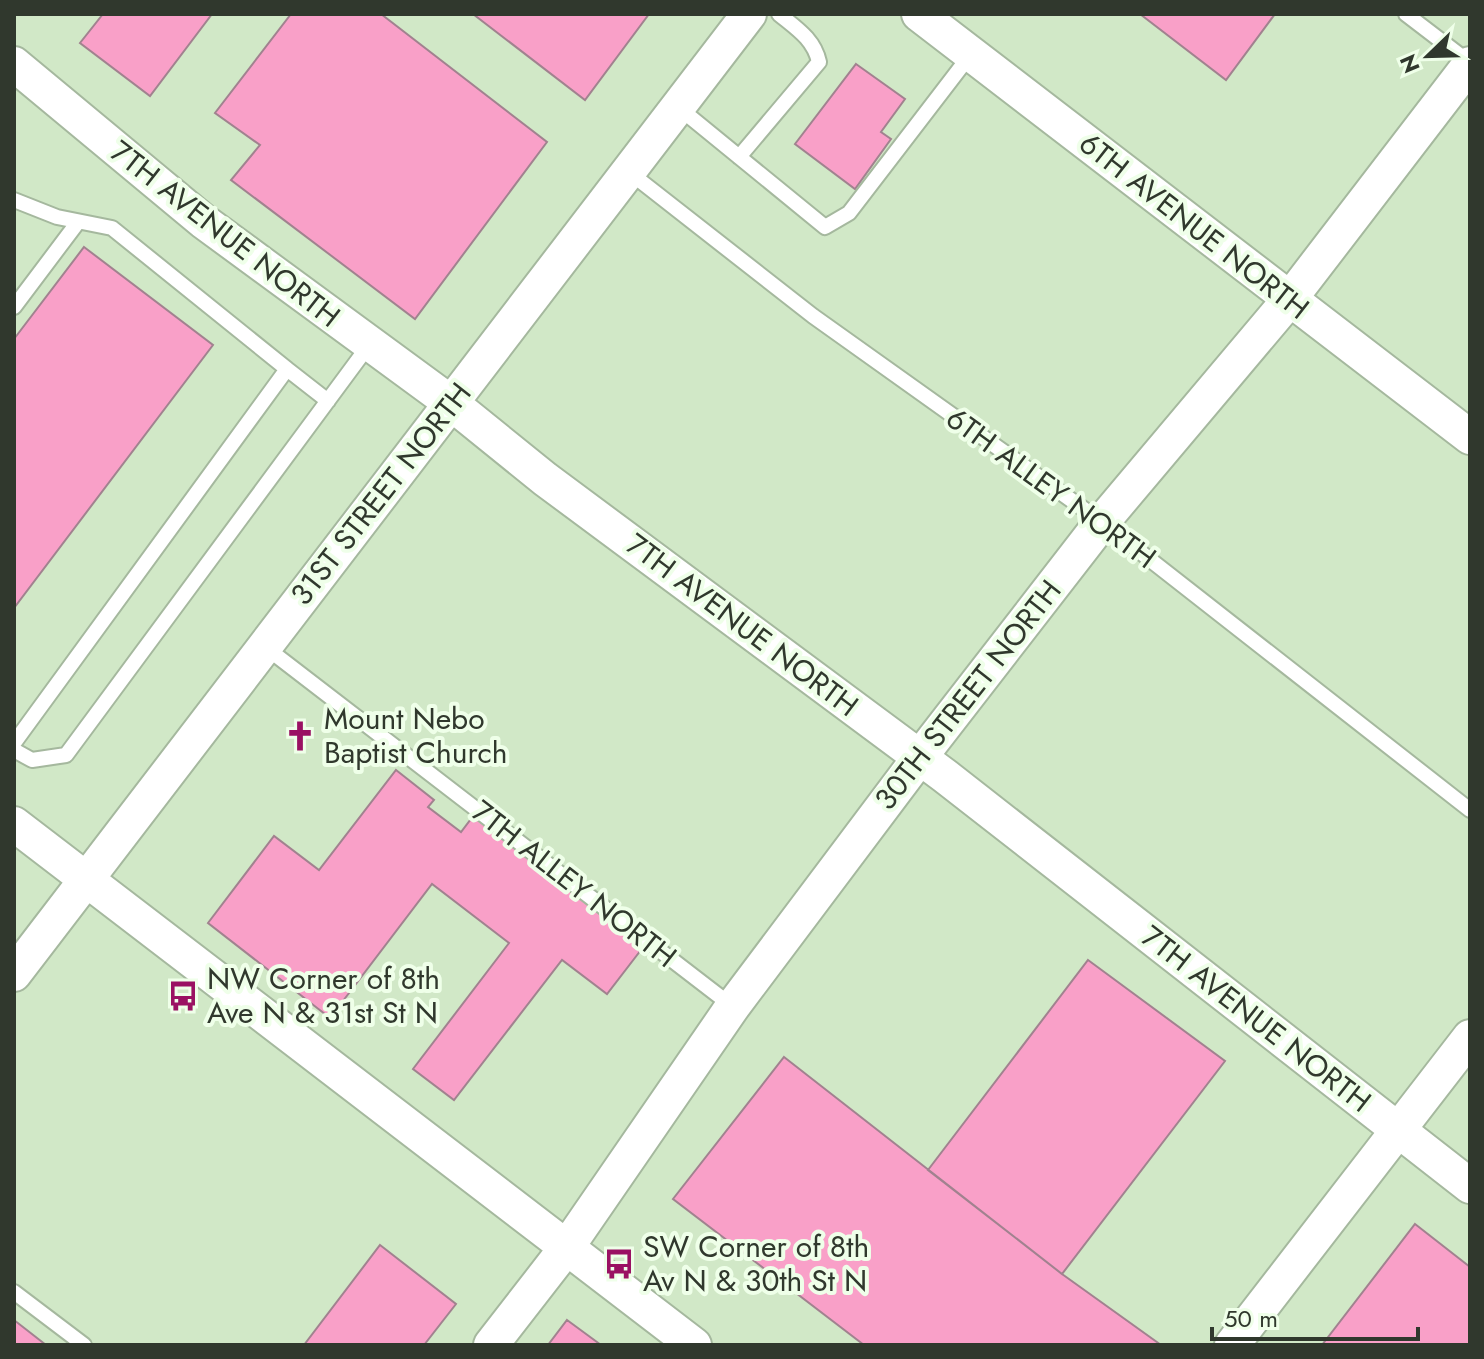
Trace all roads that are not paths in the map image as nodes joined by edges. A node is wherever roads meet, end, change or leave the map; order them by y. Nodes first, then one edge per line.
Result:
1 (749, 14) edge
2 (779, 14) edge
3 (919, 14) edge
4 (1406, 14) edge
5 (971, 54) junction
6 (1470, 64) edge
7 (20, 73) edge
8 (678, 107) junction
9 (739, 157) junction
10 (628, 172) junction
11 (14, 200) edge
12 (78, 222) junction
13 (1289, 300) junction
14 (15, 306) edge
15 (369, 345) junction
16 (287, 369) junction
17 (328, 401) junction
18 (451, 403) junction
19 (1470, 437) edge
20 (1102, 522) junction
21 (263, 645) junction
22 (14, 743) edge
23 (14, 750) edge
24 (920, 757) junction
25 (1470, 810) edge
26 (14, 824) edge
27 (87, 879) junction
28 (14, 974) edge
29 (733, 1006) junction
30 (1470, 1037) edge
31 (1398, 1130) junction
32 (1470, 1186) edge
33 (567, 1247) junction
34 (14, 1292) edge
35 (84, 1345) edge
36 (491, 1345) edge
37 (694, 1345) edge
38 (1232, 1345) edge

1 - 8 street, 31ST STREET NORTH
2 - 9 lane
3 - 5 street, 6TH AVENUE NORTH
4 - 6 lane
5 - 9 lane
5 - 13 street, 6TH AVENUE NORTH
6 - 13 street, 30TH STREET NORTH
7 - 15 street, 7TH AVENUE NORTH
8 - 9 lane
8 - 10 street, 31ST STREET NORTH
10 - 18 street, 31ST STREET NORTH
10 - 20 lane, 6TH ALLEY NORTH
11 - 12 lane
12 - 14 lane
12 - 16 lane
13 - 19 street, 6TH AVENUE NORTH
13 - 20 street, 30TH STREET NORTH
15 - 17 lane
15 - 18 street, 7TH AVENUE NORTH
16 - 17 lane
16 - 22 lane
17 - 23 lane
18 - 21 street, 31ST STREET NORTH
18 - 24 street, 7TH AVENUE NORTH
20 - 24 street, 30TH STREET NORTH
20 - 25 lane, 6TH ALLEY NORTH
21 - 27 street, 31ST STREET NORTH
21 - 29 lane, 7TH ALLEY NORTH
24 - 29 street, 30TH STREET NORTH
24 - 31 street, 7TH AVENUE NORTH
26 - 27 street
27 - 28 street, 31ST STREET NORTH
27 - 33 street
29 - 33 street, 30TH STREET NORTH
30 - 31 street
31 - 32 street, 7TH AVENUE NORTH
31 - 38 street
33 - 36 street, 30TH STREET NORTH
33 - 37 street
34 - 35 lane

